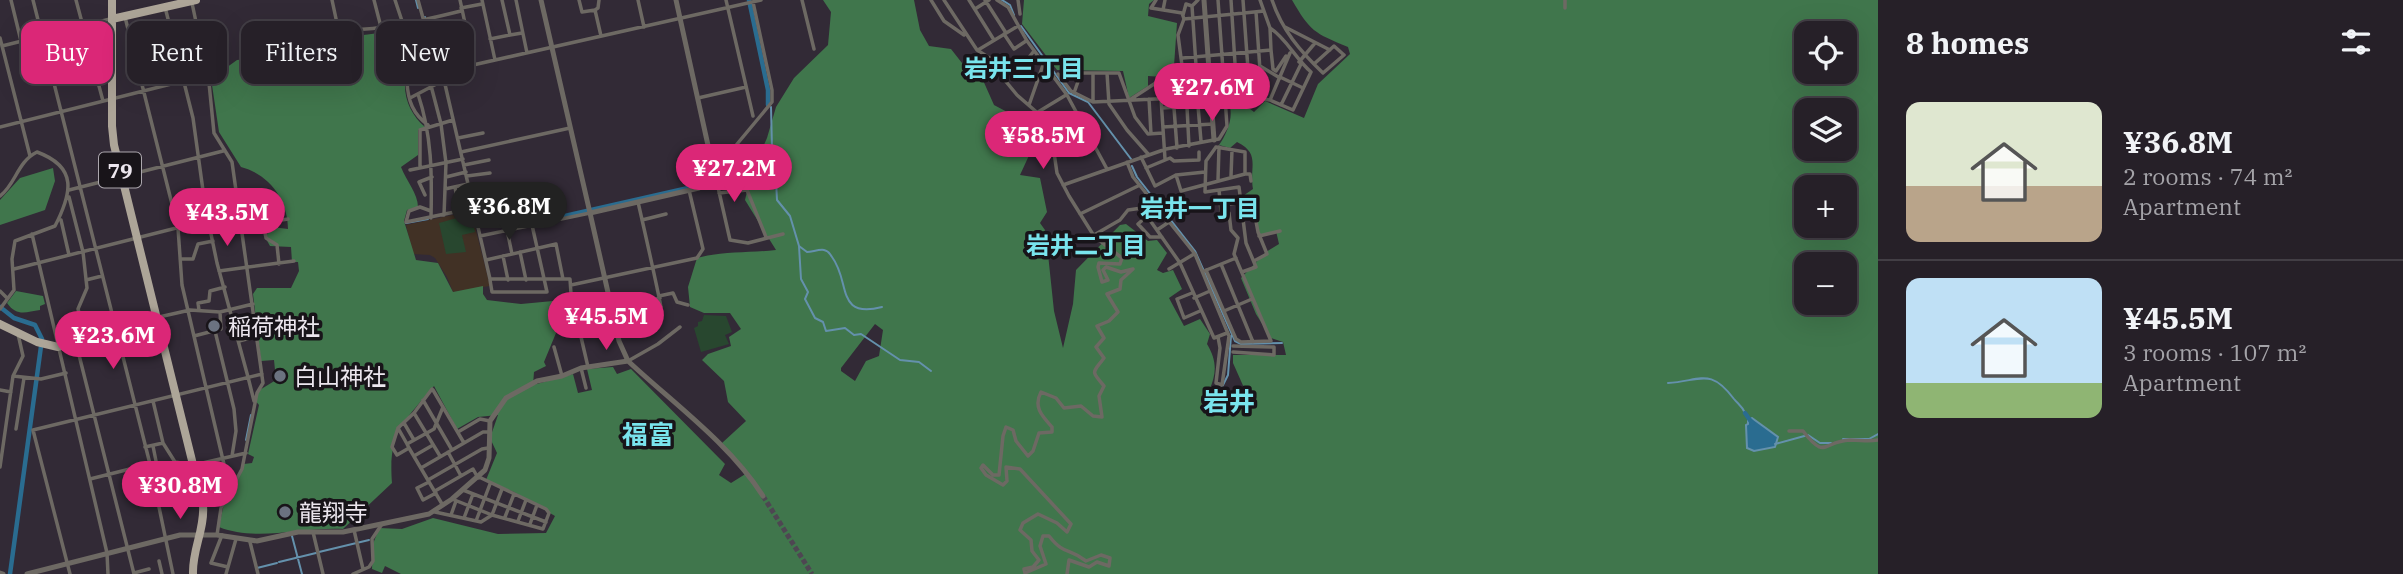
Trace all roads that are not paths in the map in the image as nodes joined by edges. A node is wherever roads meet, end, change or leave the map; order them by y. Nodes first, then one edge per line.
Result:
1 (10, 0) edge
2 (33, 0) edge
3 (76, 0) edge
4 (111, 0) edge
5 (194, 0) edge
6 (332, 0) edge
7 (374, 0) edge
8 (395, 0) edge
9 (418, 0) edge
10 (460, 0) edge
11 (502, 0) edge
12 (516, 0) edge
13 (541, 0) edge
14 (579, 0) edge
15 (598, 0) edge
16 (638, 0) edge
17 (676, 0) edge
18 (726, 0) edge
19 (761, 0) edge
20 (802, 0) edge
21 (931, 0) edge
22 (944, 0) edge
23 (970, 0) edge
24 (987, 0) edge
25 (1020, 0) edge
26 (1157, 0) edge
27 (1165, 0) edge
28 (1198, 0) edge
29 (1204, 0) edge
30 (1218, 0) edge
31 (1231, 0) edge
32 (1243, 0) edge
33 (1272, 0) edge
34 (1565, 0) edge
35 (1000, 1) edge
36 (1258, 1) edge
37 (482, 2) edge
38 (751, 2) edge
39 (169, 4) edge
40 (1192, 6) junction
41 (728, 8) junction
42 (1565, 8) dead end
43 (461, 9) junction
44 (975, 9) junction
45 (595, 10) junction
46 (1163, 10) junction
47 (1264, 11) junction
48 (1256, 12) junction
49 (1244, 13) junction
50 (1020, 14) dead end
51 (1232, 14) junction
52 (1219, 15) junction
53 (125, 16) junction
54 (1205, 16) junction
55 (1183, 17) junction
56 (1193, 17) junction
57 (112, 19) junction
58 (425, 19) junction
59 (680, 19) junction
60 (39, 21) edge
61 (83, 21) edge
62 (103, 21) edge
63 (198, 21) edge
64 (380, 21) edge
65 (401, 21) edge
66 (409, 21) edge
67 (464, 21) edge
68 (1279, 21) junction
69 (1018, 26) junction
70 (376, 27) edge
71 (644, 27) junction
72 (1285, 27) junction
73 (1270, 28) junction
74 (522, 33) junction
75 (1005, 33) junction
76 (510, 35) junction
77 (601, 36) junction
78 (966, 36) junction
79 (0, 38) edge
80 (490, 39) junction
81 (994, 40) junction
82 (21, 41) joint
83 (1027, 41) junction
84 (1315, 43) junction
85 (1, 46) edge
86 (552, 47) junction
87 (814, 49) dead end
88 (977, 50) junction
89 (1271, 50) junction
90 (1330, 50) junction
91 (1034, 51) junction
92 (1259, 51) junction
93 (1247, 52) junction
94 (1290, 52) junction
95 (527, 53) junction
96 (1234, 53) junction
97 (1222, 54) junction
98 (1208, 56) junction
99 (1305, 56) junction
100 (1195, 57) junction
101 (1183, 58) junction
102 (495, 60) junction
103 (1043, 63) junction
104 (1300, 63) junction
105 (1314, 64) junction
106 (474, 65) edge
107 (1260, 66) junction
108 (1018, 72) dead end
109 (1184, 72) junction
110 (1093, 73) junction
111 (1107, 73) junction
112 (1058, 74) dead end
113 (1169, 74) junction
114 (1280, 77) junction
115 (1292, 83) junction
116 (55, 84) edge
117 (102, 84) edge
118 (168, 84) edge
119 (184, 84) edge
120 (208, 84) edge
121 (436, 84) edge
122 (445, 84) edge
123 (431, 87) junction
124 (746, 87) junction
125 (1303, 88) junction
126 (143, 91) junction
127 (1074, 93) junction
128 (418, 94) junction
129 (1067, 95) junction
130 (1210, 95) junction
131 (1224, 95) junction
132 (1237, 95) junction
133 (1186, 96) junction
134 (1198, 96) junction
135 (1171, 97) junction
136 (1250, 97) junction
137 (410, 98) junction
138 (698, 98) junction
139 (1161, 98) junction
140 (1149, 99) junction
141 (1262, 99) junction
142 (107, 100) junction
143 (1129, 100) junction
144 (1270, 100) junction
145 (1093, 102) junction
146 (1108, 102) junction
147 (1028, 105) junction
148 (1211, 105) junction
149 (1281, 105) junction
150 (1199, 106) junction
151 (1174, 107) junction
152 (1186, 107) junction
153 (1162, 108) junction
154 (61, 111) junction
155 (1038, 112) junction
156 (752, 116) dead end
157 (453, 120) junction
158 (21, 121) junction
159 (441, 124) junction
160 (1213, 124) junction
161 (1188, 125) junction
162 (1200, 125) junction
163 (428, 126) junction
164 (1176, 126) junction
165 (0, 127) edge
166 (1163, 127) junction
167 (570, 128) junction
168 (1086, 129) junction
169 (483, 133) dead end
170 (1163, 133) junction
171 (1151, 134) junction
172 (1068, 135) dead end
173 (458, 138) junction
174 (1214, 140) junction
175 (1201, 141) junction
176 (1189, 146) junction
177 (1218, 147) junction
178 (1177, 148) junction
179 (1164, 149) junction
180 (1232, 150) junction
181 (224, 151) junction
182 (461, 152) junction
183 (1199, 152) dead end
184 (1149, 155) junction
185 (30, 156) junction
186 (1141, 157) junction
187 (197, 158) junction
188 (463, 159) junction
189 (1166, 159) junction
190 (489, 160) dead end
191 (1127, 162) junction
192 (446, 163) junction
193 (464, 165) junction
194 (162, 166) junction
195 (433, 166) junction
196 (420, 168) junction
197 (1146, 168) junction
198 (1107, 169) junction
199 (410, 170) dead end
200 (1205, 172) junction
201 (490, 173) dead end
202 (714, 173) junction
203 (466, 174) junction
204 (1245, 174) junction
205 (1177, 176) junction
206 (1231, 176) junction
207 (121, 177) junction
208 (432, 177) junction
209 (446, 177) junction
210 (1218, 180) junction
211 (1251, 181) dead end
212 (468, 184) junction
213 (1205, 184) junction
214 (1063, 185) junction
215 (1140, 185) junction
216 (80, 187) junction
217 (455, 187) junction
218 (445, 189) junction
219 (689, 190) junction
220 (1219, 190) junction
221 (69, 192) junction
222 (719, 193) junction
223 (425, 195) dead end
224 (0, 196) edge
225 (638, 202) junction
226 (1242, 202) junction
227 (1156, 204) junction
228 (1221, 206) junction
229 (474, 209) junction
230 (431, 211) junction
231 (459, 211) junction
232 (590, 211) junction
233 (666, 214) dead end
234 (1080, 214) junction
235 (444, 215) junction
236 (1147, 216) junction
237 (476, 217) junction
238 (431, 218) junction
239 (288, 219) dead end
240 (61, 220) dead end
241 (208, 220) junction
242 (642, 220) junction
243 (263, 222) junction
244 (1170, 222) junction
245 (242, 225) junction
246 (532, 225) junction
247 (178, 228) junction
248 (507, 230) junction
249 (1157, 230) junction
250 (211, 231) junction
251 (1280, 231) dead end
252 (32, 234) junction
253 (783, 234) dead end
254 (480, 236) junction
255 (1094, 236) junction
256 (1259, 236) junction
257 (766, 237) junction
258 (1162, 237) junction
259 (137, 238) junction
260 (213, 241) junction
261 (95, 248) junction
262 (537, 248) junction
263 (83, 252) junction
264 (520, 252) junction
265 (512, 254) junction
266 (1195, 254) junction
267 (69, 255) junction
268 (503, 256) junction
269 (1236, 258) junction
270 (180, 260) junction
271 (485, 260) junction
272 (294, 261) dead end
273 (1254, 261) junction
274 (39, 263) junction
275 (1180, 263) junction
276 (279, 264) junction
277 (1221, 264) junction
278 (653, 267) junction
279 (248, 268) junction
280 (13, 269) junction
281 (1169, 269) dead end
282 (219, 271) junction
283 (1204, 271) junction
284 (1242, 272) junction
285 (102, 276) junction
286 (605, 278) junction
287 (86, 279) junction
288 (490, 279) junction
289 (563, 279) junction
290 (508, 280) junction
291 (526, 280) junction
292 (544, 281) junction
293 (571, 285) junction
294 (225, 286) junction
295 (252, 289) dead end
296 (0, 291) edge
297 (1210, 291) junction
298 (1193, 295) junction
299 (659, 297) junction
300 (7, 298) junction
301 (633, 299) dead end
302 (1252, 299) junction
303 (253, 304) junction
304 (611, 304) junction
305 (688, 305) dead end
306 (1238, 305) junction
307 (1, 307) edge
308 (231, 309) junction
309 (188, 310) junction
310 (199, 310) junction
311 (220, 312) junction
312 (1200, 312) junction
313 (1221, 312) junction
314 (156, 317) junction
315 (0, 324) edge
316 (82, 325) junction
317 (680, 327) dead end
318 (55, 331) junction
319 (116, 331) junction
320 (215, 331) junction
321 (18, 333) junction
322 (1227, 333) junction
323 (194, 336) junction
324 (254, 337) dead end
325 (1218, 337) junction
326 (86, 340) junction
327 (239, 341) junction
328 (1253, 342) junction
329 (76, 343) junction
330 (1230, 345) junction
331 (58, 347) junction
332 (554, 347) dead end
333 (628, 361) junction
334 (588, 367) junction
335 (580, 368) junction
336 (65, 373) junction
337 (262, 374) junction
338 (13, 376) junction
339 (562, 376) junction
340 (24, 377) junction
341 (248, 377) junction
342 (228, 382) junction
343 (207, 387) junction
344 (586, 388) dead end
345 (0, 390) edge
346 (11, 391) junction
347 (176, 395) junction
348 (152, 400) junction
349 (423, 400) junction
350 (255, 403) junction
351 (134, 405) junction
352 (443, 407) junction
353 (414, 413) junction
354 (94, 415) junction
355 (76, 420) junction
356 (490, 421) junction
357 (404, 422) junction
358 (437, 424) junction
359 (398, 428) junction
360 (16, 429) dead end
361 (1789, 430) dead end
362 (457, 432) junction
363 (488, 432) junction
364 (426, 433) junction
365 (414, 440) junction
366 (1878, 440) edge
367 (163, 443) junction
368 (464, 443) junction
369 (434, 445) junction
370 (153, 446) junction
371 (408, 446) junction
372 (145, 447) junction
373 (488, 448) junction
374 (450, 451) junction
375 (247, 454) junction
376 (232, 456) junction
377 (414, 456) junction
378 (440, 457) junction
379 (222, 458) junction
380 (156, 461) dead end
381 (150, 464) junction
382 (183, 464) junction
383 (454, 464) junction
384 (194, 465) junction
385 (0, 467) edge
386 (421, 468) junction
387 (109, 474) junction
388 (461, 476) junction
389 (478, 478) junction
390 (90, 479) junction
391 (428, 481) junction
392 (490, 484) junction
393 (502, 489) junction
394 (463, 490) junction
395 (230, 492) junction
396 (435, 492) junction
397 (201, 494) junction
398 (473, 494) junction
399 (514, 494) junction
400 (763, 496) tunnel mouth
401 (485, 498) junction
402 (454, 500) junction
403 (526, 500) junction
404 (497, 503) junction
405 (468, 505) junction
406 (537, 505) junction
407 (443, 506) junction
408 (509, 508) junction
409 (480, 510) junction
410 (435, 512) junction
411 (521, 512) junction
412 (451, 515) junction
413 (492, 515) junction
414 (505, 517) junction
415 (533, 517) junction
416 (464, 518) junction
417 (476, 521) junction
418 (518, 521) junction
419 (545, 522) junction
420 (382, 524) junction
421 (530, 524) junction
422 (354, 530) junction
423 (313, 532) junction
424 (200, 535) junction
425 (219, 535) junction
426 (164, 539) junction
427 (236, 539) junction
428 (250, 542) junction
429 (127, 548) junction
430 (107, 553) junction
431 (159, 561) dead end
432 (67, 563) junction
433 (228, 567) junction
434 (171, 568) junction
435 (149, 569) dead end
436 (363, 569) junction
437 (161, 572) edge
438 (134, 573) edge
439 (27, 574) edge
440 (70, 574) edge
441 (108, 574) edge
442 (173, 574) edge
443 (193, 574) edge
444 (226, 574) edge
445 (258, 574) edge
446 (323, 574) edge
447 (354, 574) edge
448 (1067, 574) edge

1 - 82 street
2 - 60 street
3 - 61 street
4 - 57 main road, 79
5 - 39 main road
5 - 63 street
6 - 70 street
7 - 64 street
8 - 65 street
9 - 58 street
10 - 43 street
11 - 76 street
12 - 74 street
13 - 86 street
14 - 45 street
15 - 45 street
16 - 71 street
17 - 59 street
18 - 41 street
19 - 38 street
20 - 87 street
21 - 78 street
22 - 78 street
23 - 44 street
24 - 44 street
24 - 75 street
25 - 50 street
26 - 46 street
27 - 46 street
28 - 40 street
29 - 54 street
30 - 52 street
31 - 51 street
32 - 49 street
33 - 68 street
34 - 42 street
35 - 69 street
36 - 47 street
37 - 43 street
37 - 80 street
38 - 41 street
38 - 202 street
39 - 53 main road
40 - 55 street
40 - 56 street
41 - 59 street
41 - 124 street
43 - 58 street
43 - 67 street
44 - 81 street
45 - 77 street
46 - 55 street
47 - 48 street
47 - 73 street
48 - 49 street
48 - 92 street
49 - 51 street
49 - 93 street
51 - 52 street
51 - 96 street
52 - 54 street
52 - 97 street
53 - 57 main road
53 - 126 street
54 - 56 street
54 - 98 street
55 - 56 street
55 - 101 street
56 - 100 street
57 - 62 street
57 - 142 main road, 79
58 - 66 street
59 - 71 street
59 - 138 street
68 - 72 street
68 - 73 street
69 - 75 street
69 - 83 street
71 - 77 street
72 - 84 street
72 - 99 street
73 - 89 street
73 - 94 street
74 - 76 street
74 - 95 street
75 - 81 street
75 - 83 street
76 - 80 street
77 - 86 street
78 - 88 street
79 - 85 street
80 - 102 street
81 - 88 street
82 - 85 street
83 - 91 street
84 - 90 street
84 - 99 street
85 - 158 street
86 - 95 street
86 - 167 street
88 - 147 street
89 - 92 street
89 - 94 street
90 - 105 street
90 - 105 street
91 - 103 street
91 - 108 street
92 - 93 street
92 - 107 street
93 - 96 street
93 - 136 street
94 - 104 street
94 - 114 street
95 - 102 street
96 - 97 street
96 - 132 street
97 - 98 street
97 - 131 street
98 - 100 street
98 - 130 street
99 - 104 street
99 - 105 street
100 - 101 street
100 - 134 street
101 - 109 street
102 - 106 street
103 - 129 street
103 - 147 street
104 - 115 street
104 - 125 street
107 - 114 street
107 - 141 street
109 - 113 street
109 - 133 street
110 - 111 street
110 - 127 street
110 - 145 street
111 - 143 street
111 - 146 street
112 - 127 street
113 - 135 street
113 - 143 street
114 - 115 street
114 - 144 street
115 - 125 street
115 - 149 street
116 - 154 street
117 - 142 street
118 - 126 street
119 - 187 street
120 - 181 street
121 - 123 street
122 - 157 street
123 - 128 street
123 - 137 street
123 - 159 street
124 - 138 street
124 - 156 street
125 - 149 street
126 - 142 street
126 - 194 street
127 - 145 street
128 - 137 street
128 - 163 street
129 - 155 street
129 - 168 street
130 - 131 street
130 - 134 street
130 - 148 street
131 - 132 street
131 - 174 street
132 - 136 street
133 - 134 street
133 - 135 street
135 - 139 street
136 - 141 street
137 - 163 street
138 - 202 street
139 - 140 street
139 - 153 street
140 - 143 street
140 - 171 street
141 - 144 street
142 - 154 street
142 - 207 main road, 79
143 - 146 street
143 - 171 street
144 - 149 street
145 - 146 street
146 - 184 street
147 - 155 street
148 - 150 street
148 - 160 street
150 - 152 street
150 - 162 street
151 - 152 street
151 - 153 street
151 - 164 street
152 - 161 street
153 - 166 street
154 - 158 street
154 - 216 street
155 - 214 street
157 - 159 street
157 - 173 street
158 - 165 street
158 - 185 street
159 - 163 street
159 - 192 street
160 - 162 street
160 - 174 street
161 - 162 street
161 - 164 street
161 - 176 street
162 - 175 street
163 - 195 street
163 - 196 street
164 - 166 street
164 - 178 street
166 - 170 street
167 - 182 street
167 - 232 street
168 - 172 street
168 - 198 street
169 - 173 street
170 - 171 street
170 - 179 street
173 - 182 street
174 - 175 street
174 - 177 street
175 - 176 street
176 - 178 street
177 - 180 street
177 - 200 street
177 - 210 street
178 - 179 street
179 - 184 street
179 - 189 street
180 - 204 street
180 - 206 street
181 - 187 street
181 - 245 street
182 - 188 street
183 - 189 street
184 - 186 street
185 - 221 street
185 - 224 street
186 - 191 street
186 - 197 street
187 - 194 street
187 - 241 street
188 - 192 street
188 - 193 street
189 - 197 street
190 - 193 street
191 - 198 street
191 - 215 street
192 - 195 street
192 - 209 street
193 - 203 street
194 - 207 street
194 - 247 street
195 - 196 street
195 - 208 street
196 - 199 street
197 - 205 street
198 - 214 street
200 - 205 street
200 - 213 street
201 - 203 street
202 - 219 street
202 - 222 street
203 - 209 street
203 - 212 street
204 - 206 street
204 - 211 street
205 - 213 street
206 - 210 street
207 - 216 street
207 - 259 main road, 79
208 - 223 street
208 - 230 street
209 - 218 street
210 - 213 street
212 - 217 street
212 - 229 street
213 - 220 street
214 - 234 street
215 - 227 street
215 - 234 street
216 - 221 street
216 - 261 street
217 - 218 street
217 - 231 street
218 - 235 street
219 - 225 street
219 - 278 street
220 - 226 street
220 - 228 street
221 - 252 street
221 - 263 street
222 - 257 street
222 - 257 street
225 - 232 street
225 - 242 street
226 - 228 street
226 - 256 street
226 - 273 street
227 - 236 street
227 - 244 street
227 - 255 street
228 - 269 street
229 - 231 street
229 - 237 street
229 - 237 street
230 - 238 street
230 - 238 street
231 - 235 street
232 - 246 street
232 - 286 street
233 - 242 street
234 - 255 street
235 - 238 street
236 - 249 street
236 - 258 street
237 - 254 street
239 - 243 street
240 - 267 street
241 - 247 street
241 - 250 street
242 - 278 street
243 - 245 street
243 - 276 street
244 - 249 street
244 - 266 street
245 - 250 street
245 - 279 street
246 - 248 street
246 - 262 street
247 - 259 street
247 - 270 street
248 - 254 street
248 - 265 street
249 - 258 street
250 - 260 street
251 - 256 street
252 - 274 street
252 - 280 street
253 - 257 street
254 - 271 street
255 - 448 street
256 - 273 street
258 - 275 street
259 - 261 street
259 - 314 main road, 79
260 - 270 street
260 - 282 street
261 - 263 street
261 - 285 street
262 - 264 street
262 - 289 street
262 - 292 street
263 - 267 street
263 - 287 street
264 - 265 street
264 - 291 street
265 - 268 street
266 - 275 street
266 - 283 street
267 - 274 street
268 - 271 street
268 - 290 street
269 - 277 street
269 - 284 street
270 - 309 street
271 - 288 street
272 - 276 street
273 - 284 street
274 - 280 street
274 - 318 street
275 - 281 street
275 - 298 street
276 - 279 street
277 - 283 street
277 - 306 street
278 - 286 street
278 - 299 street
279 - 282 street
279 - 295 street
279 - 303 street
280 - 300 street
282 - 294 street
283 - 297 street
283 - 313 street
284 - 302 street
285 - 287 street
285 - 319 street
286 - 293 street
286 - 304 street
287 - 316 street
288 - 290 street
288 - 292 street
289 - 292 street
289 - 293 street
290 - 291 street
291 - 292 street
293 - 334 street
294 - 308 street
294 - 310 street
296 - 300 street
297 - 298 street
297 - 313 street
298 - 312 street
298 - 312 street
299 - 299 street
299 - 305 street
300 - 307 street
301 - 304 street
302 - 306 street
302 - 328 street
303 - 308 street
303 - 337 street
304 - 333 street
306 - 313 street
306 - 328 street
308 - 311 street
308 - 327 street
309 - 310 street
309 - 314 street
309 - 323 street
310 - 311 street
311 - 320 street
312 - 325 street
313 - 322 street
313 - 328 street
314 - 319 main road
314 - 347 main road, 79
315 - 321 main road
316 - 318 street
316 - 326 street
317 - 333 street
318 - 331 street
319 - 326 main road
319 - 351 street
320 - 323 street
320 - 342 street
321 - 331 main road
321 - 338 street
322 - 325 street
322 - 330 street
323 - 343 street
324 - 327 street
325 - 330 street
326 - 329 main road
327 - 341 street
329 - 331 main road
329 - 354 street
330 - 330 street
331 - 336 street
332 - 339 street
333 - 334 street
333 - 400 street
334 - 335 street
335 - 339 street
335 - 344 street
336 - 340 street
336 - 355 street
337 - 341 street
337 - 350 street
338 - 340 street
338 - 346 street
339 - 356 street
340 - 360 street
341 - 342 street
341 - 350 street
342 - 343 street
342 - 376 street
343 - 347 street
343 - 379 street
345 - 346 street
346 - 385 street
347 - 348 street
347 - 384 main road, 79
348 - 351 street
348 - 367 street
349 - 352 street
349 - 353 street
349 - 358 street
350 - 375 street
351 - 354 street
351 - 372 street
352 - 358 street
352 - 362 street
353 - 357 street
353 - 364 street
354 - 355 street
354 - 387 street
355 - 390 street
355 - 432 street
356 - 362 street
356 - 363 street
357 - 359 street
357 - 365 street
358 - 364 street
358 - 374 street
359 - 371 street
359 - 371 street
361 - 366 street
362 - 368 street
363 - 368 street
363 - 373 street
364 - 365 street
364 - 369 street
365 - 371 street
367 - 370 street
367 - 382 street
368 - 374 street
369 - 377 street
369 - 378 street
370 - 372 street
370 - 380 street
371 - 377 street
372 - 381 street
373 - 383 street
373 - 389 street
374 - 378 street
374 - 383 street
375 - 376 street
375 - 395 street
376 - 379 street
377 - 386 street
378 - 386 street
379 - 384 street
379 - 395 street
381 - 387 street
381 - 426 street
382 - 384 street
382 - 397 street
383 - 388 street
383 - 391 street
384 - 397 main road, 79
386 - 391 street
387 - 390 street
387 - 429 street
388 - 389 street
388 - 396 street
389 - 392 street
389 - 394 street
390 - 430 street
391 - 396 street
391 - 396 street
392 - 393 street
392 - 401 street
393 - 399 street
393 - 404 street
394 - 398 street
394 - 402 street
395 - 425 street
396 - 407 street
397 - 424 main road, 79
398 - 401 street
398 - 405 street
399 - 403 street
399 - 408 street
401 - 404 street
401 - 409 street
402 - 405 street
402 - 407 street
402 - 412 street
403 - 406 street
403 - 411 street
404 - 408 street
404 - 413 street
405 - 409 street
405 - 416 street
406 - 415 street
406 - 419 street
407 - 410 street
408 - 411 street
408 - 414 street
409 - 413 street
409 - 417 street
410 - 412 street
410 - 420 street
411 - 415 street
411 - 418 street
412 - 416 street
413 - 414 street
413 - 417 street
414 - 418 street
415 - 419 street
415 - 421 street
416 - 417 street
418 - 421 street
419 - 421 street
420 - 422 street
420 - 436 street
422 - 423 street
422 - 436 street
423 - 428 street
423 - 446 street
424 - 425 street
424 - 426 street
424 - 443 main road, 79
425 - 427 street
425 - 433 street
426 - 429 street
426 - 434 street
427 - 428 street
427 - 433 street
428 - 445 street
429 - 430 street
429 - 438 street
430 - 432 street
430 - 441 street
431 - 437 street
432 - 439 street
432 - 440 street
433 - 444 street
434 - 437 street
434 - 442 street
435 - 438 street
436 - 447 street

